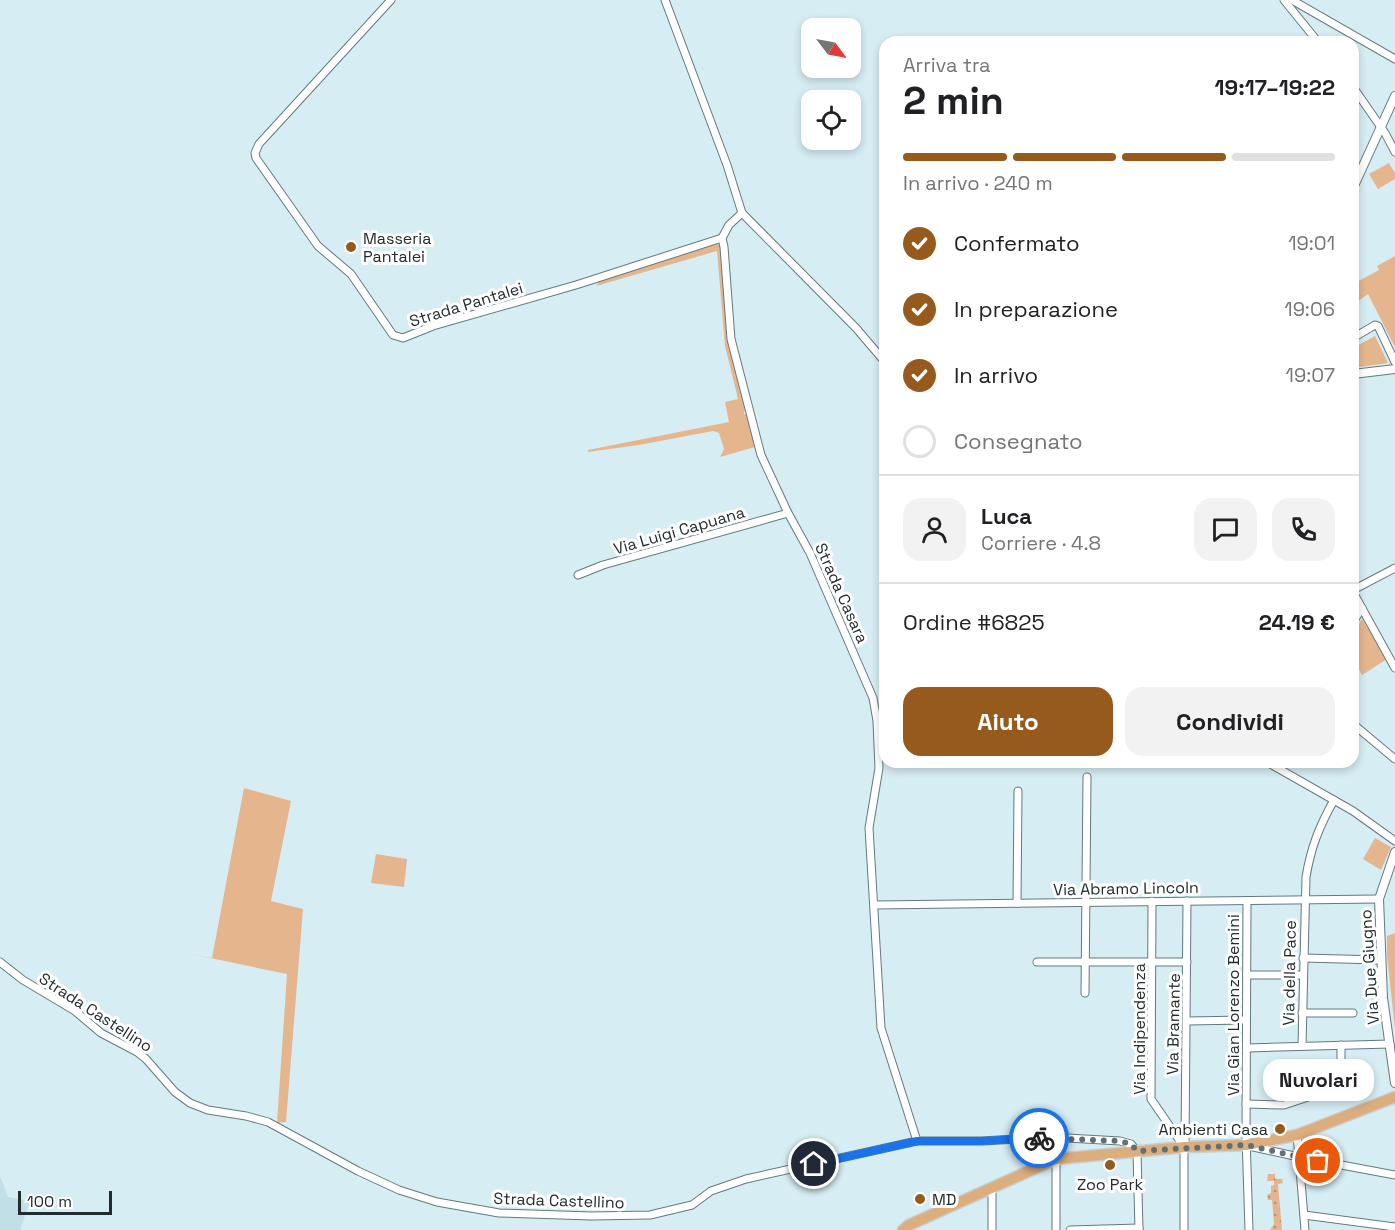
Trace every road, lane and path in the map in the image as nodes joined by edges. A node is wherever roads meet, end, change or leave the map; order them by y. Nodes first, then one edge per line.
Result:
1 (391, 0) edge
2 (665, 0) edge
3 (1284, 0) edge
4 (1292, 0) edge
5 (1313, 36) edge
6 (1355, 36) edge
7 (1359, 38) edge
8 (1395, 59) edge
9 (1359, 96) edge
10 (1395, 96) edge
11 (1380, 127) junction
12 (1395, 152) edge
13 (1359, 174) edge
14 (742, 213) junction
15 (722, 238) junction
16 (1359, 334) edge
17 (879, 355) edge
18 (1395, 362) edge
19 (1395, 369) edge
20 (1359, 373) edge
21 (788, 513) junction
22 (1395, 568) edge
23 (578, 575) dead end
24 (1359, 588) edge
25 (1359, 602) edge
26 (1362, 608) junction
27 (1359, 613) edge
28 (1394, 663) edge
29 (1359, 729) edge
30 (1395, 759) edge
31 (1278, 768) edge
32 (1087, 777) dead end
33 (1018, 792) dead end
34 (1334, 800) junction
35 (1395, 841) edge
36 (1395, 852) edge
37 (1379, 899) junction
38 (1247, 900) junction
39 (1304, 900) junction
40 (1187, 901) junction
41 (1086, 902) junction
42 (1152, 902) junction
43 (1017, 903) junction
44 (874, 905) junction
45 (1303, 958) junction
46 (1380, 960) junction
47 (0, 962) edge
48 (1037, 962) dead end
49 (1085, 962) junction
50 (1187, 962) junction
51 (1152, 963) junction
52 (1247, 975) junction
53 (1303, 975) junction
54 (1085, 993) dead end
55 (1302, 1013) junction
56 (1353, 1013) dead end
57 (1246, 1020) junction
58 (1187, 1021) junction
59 (1390, 1044) junction
60 (1341, 1045) junction
61 (1302, 1046) junction
62 (1247, 1048) junction
63 (1395, 1083) edge
64 (1395, 1097) edge
65 (1246, 1104) junction
66 (1297, 1135) junction
67 (917, 1141) junction
68 (1246, 1145) junction
69 (1184, 1147) junction
70 (1137, 1151) junction
71 (1299, 1157) junction
72 (1056, 1159) junction
73 (1395, 1175) edge
74 (992, 1187) junction
75 (1304, 1215) junction
76 (1395, 1227) edge
77 (1139, 1229) edge
78 (903, 1230) edge
79 (992, 1230) edge
80 (1056, 1230) edge
81 (1070, 1230) edge
82 (1184, 1230) edge
83 (1249, 1230) edge
84 (1305, 1230) edge

1 - 15 street, Strada Pantalei
2 - 14 street
3 - 5 street
4 - 6 street
7 - 8 street
9 - 11 street
10 - 11 street
11 - 12 street
11 - 13 street
14 - 15 street
14 - 17 street
15 - 21 street, Strada Casara
16 - 18 street
19 - 20 street
21 - 23 street, Via Luigi Capuana
21 - 44 street, Strada Casara
22 - 24 street
25 - 26 street
26 - 27 street
26 - 28 street
29 - 30 street
31 - 34 street
32 - 41 street
33 - 43 street
34 - 35 street
34 - 39 street, Via della Pace
36 - 37 street, Via Due Giugno
37 - 39 street, Via Abramo Lincoln
37 - 46 street, Via Due Giugno
38 - 39 street, Via Abramo Lincoln
38 - 40 street, Via Abramo Lincoln
38 - 52 street, Via Gian Lorenzo Bemini
39 - 45 street, Via della Pace
40 - 42 street, Via Abramo Lincoln
40 - 50 street, Via Bramante
41 - 42 street, Via Abramo Lincoln
41 - 43 street, Via Abramo Lincoln
41 - 49 street
42 - 51 street, Via Indipendenza
43 - 44 street, Via Abramo Lincoln
44 - 67 street, Strada Casara
45 - 46 street
45 - 53 street, Via della Pace
46 - 59 street, Via Due Giugno
47 - 67 street, Strada Castellino
48 - 49 street
49 - 51 street
49 - 54 street
50 - 51 street
50 - 58 street, Via Bramante
51 - 69 street, Via Indipendenza
52 - 53 street
52 - 57 street, Via Gian Lorenzo Bemini
53 - 55 street, Via della Pace
55 - 56 street
55 - 61 street, Via della Pace
57 - 58 street
57 - 62 street, Via Gian Lorenzo Bemini
58 - 69 street, Via Bramante
59 - 60 street
59 - 63 street, Via Due Giugno
60 - 61 street
60 - 65 street
61 - 62 street
62 - 65 street, Via Gian Lorenzo Bemini
64 - 66 main road
65 - 68 street, Via Gian Lorenzo Bemini
66 - 68 main road
66 - 71 street
67 - 70 street, Strada Castellino
68 - 69 main road
68 - 71 street
68 - 83 street, Via Gian Lorenzo Bemini
69 - 70 main road
69 - 82 street, Via Bramante
70 - 72 main road
70 - 77 street
71 - 73 street
71 - 75 street
72 - 74 main road
72 - 80 street
74 - 78 main road
74 - 79 street
75 - 76 street
75 - 84 street
77 - 81 street

